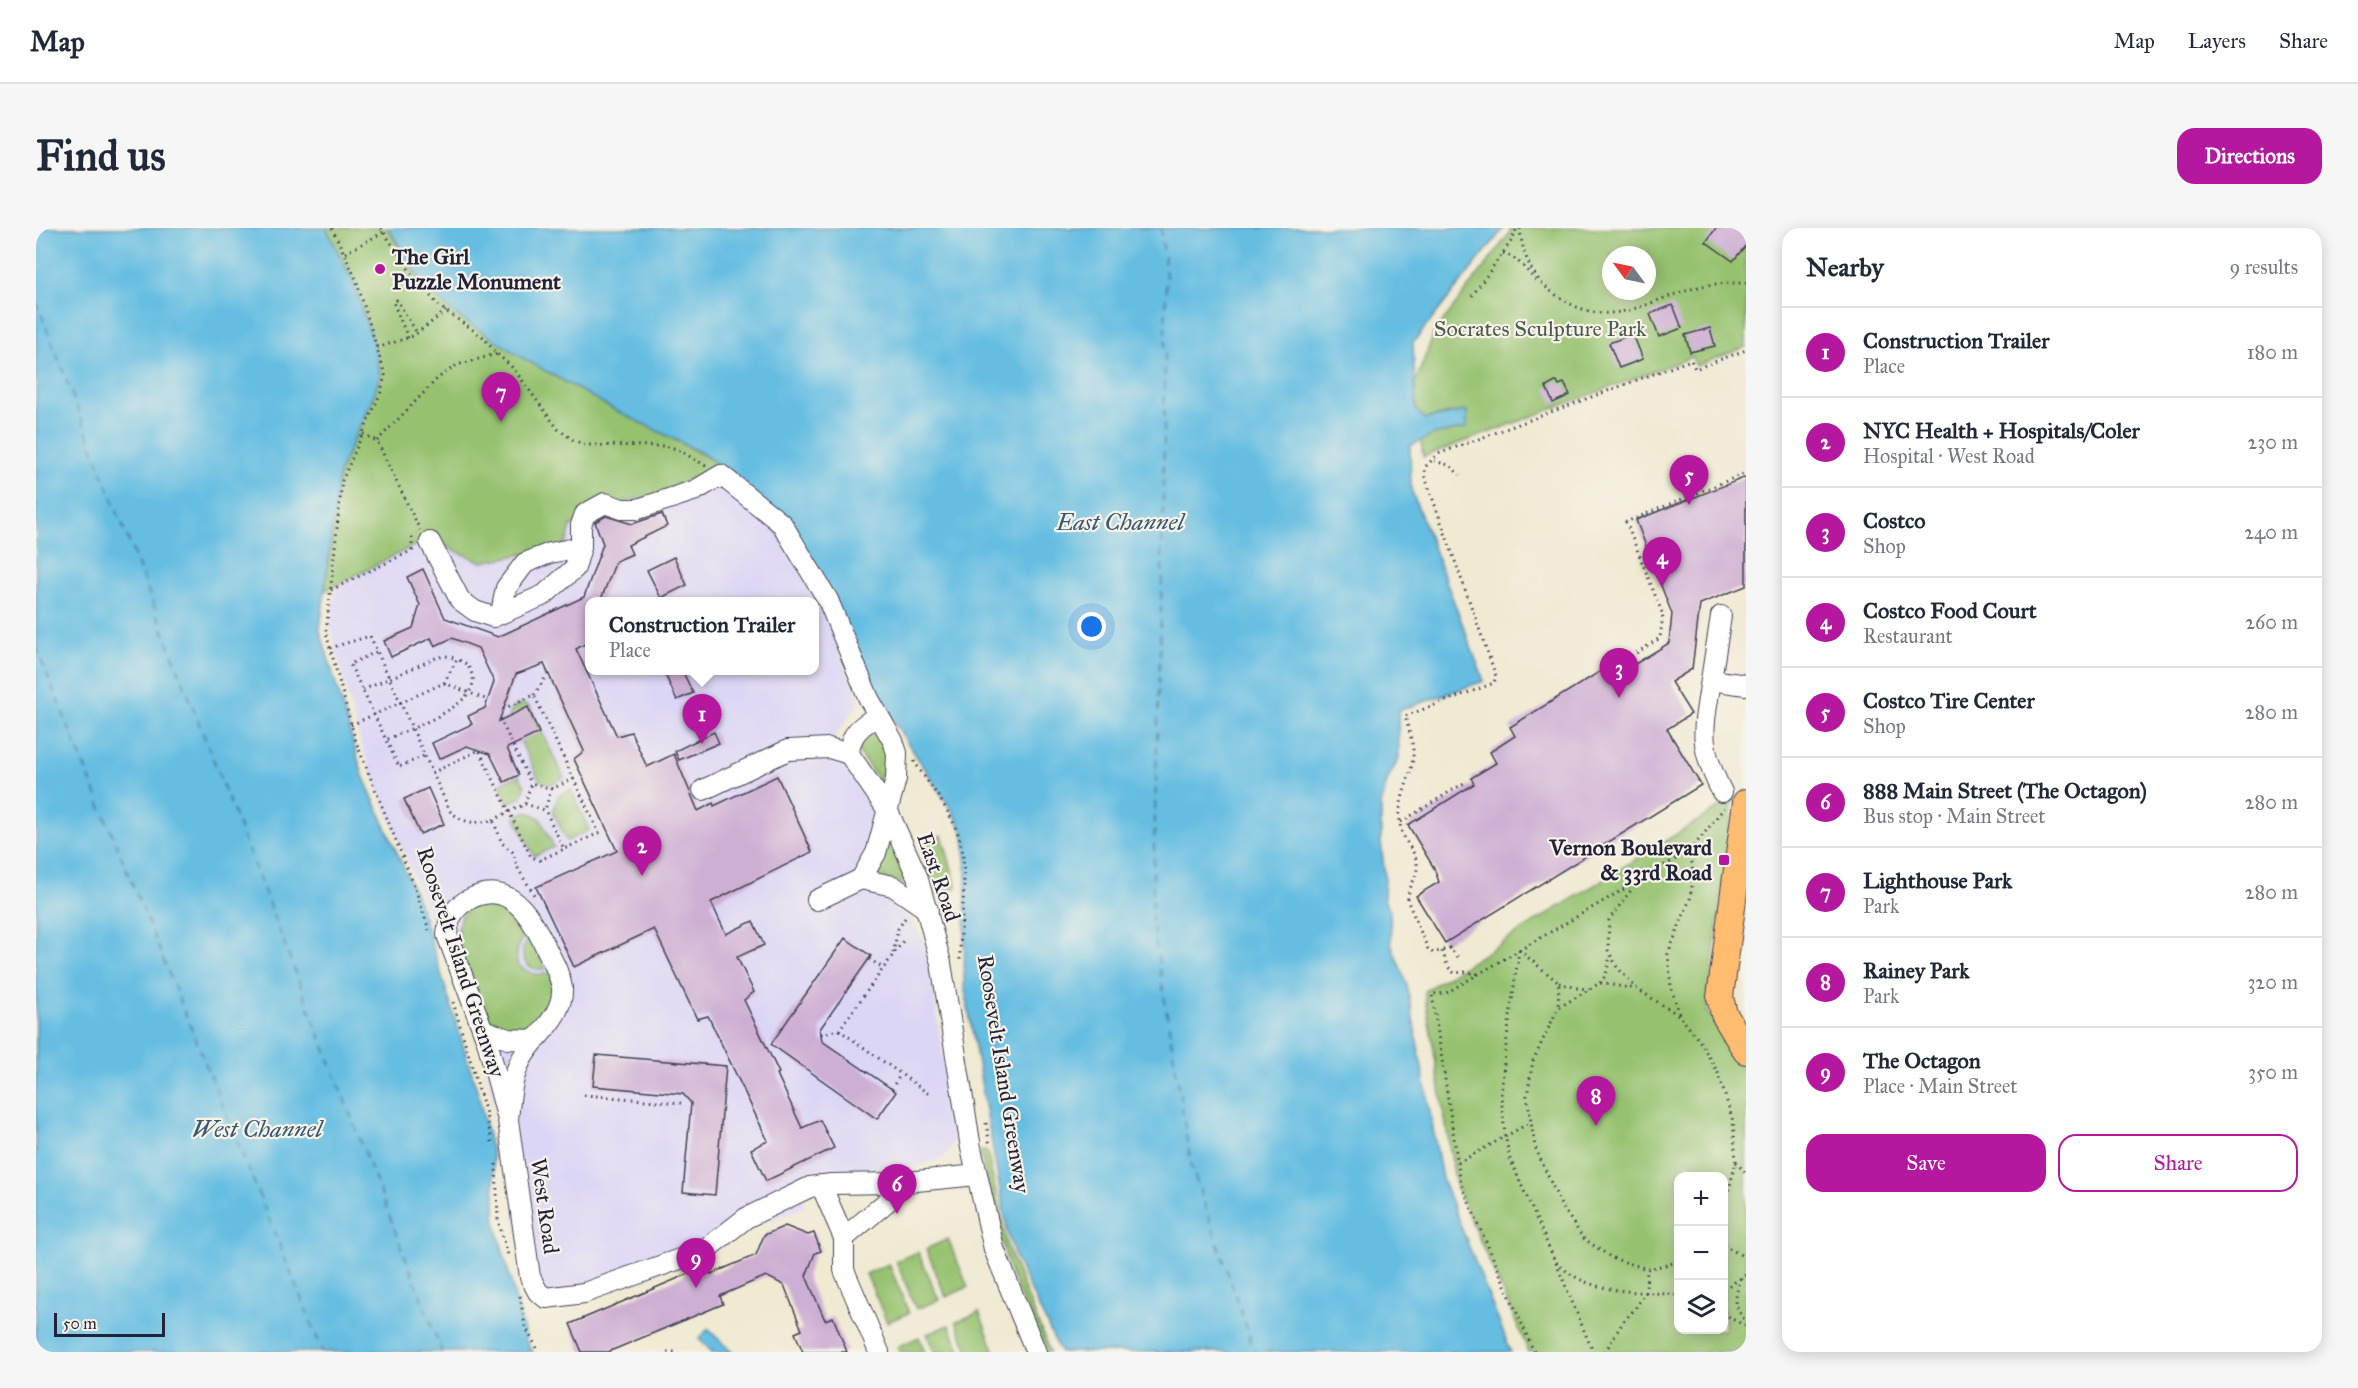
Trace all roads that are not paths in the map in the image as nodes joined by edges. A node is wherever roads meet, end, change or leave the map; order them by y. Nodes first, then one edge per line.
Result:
1 (430, 542) road end
2 (581, 547) junction
3 (501, 613) junction
4 (1721, 616) dead end
5 (1711, 680) junction
6 (1746, 685) edge
7 (873, 707) junction
8 (849, 754) junction
9 (703, 790) dead end
10 (1731, 801) edge
11 (887, 809) junction
12 (861, 879) junction
13 (817, 900) dead end
14 (918, 911) junction
15 (483, 1030) junction
16 (534, 1040) junction
17 (1746, 1051) edge
18 (508, 1120) junction
19 (976, 1175) junction
20 (896, 1183) junction
21 (821, 1185) junction
22 (844, 1238) junction
23 (879, 1352) edge
24 (1036, 1352) edge

1 - 3 street
2 - 3 street
2 - 3 street
2 - 7 street
4 - 5 street
5 - 6 street
5 - 10 street
7 - 8 street
7 - 11 street
8 - 9 street
8 - 11 street, East Road
10 - 17 main road
11 - 12 street
11 - 14 street, East Road
12 - 13 street
12 - 14 street
14 - 19 street, East Road
15 - 16 street
15 - 16 street, West Road
15 - 18 street, West Road
16 - 18 street, West Road
18 - 21 street, West Road
19 - 20 street
19 - 24 street, East Road
20 - 21 street
20 - 22 street
21 - 22 street
22 - 23 street

